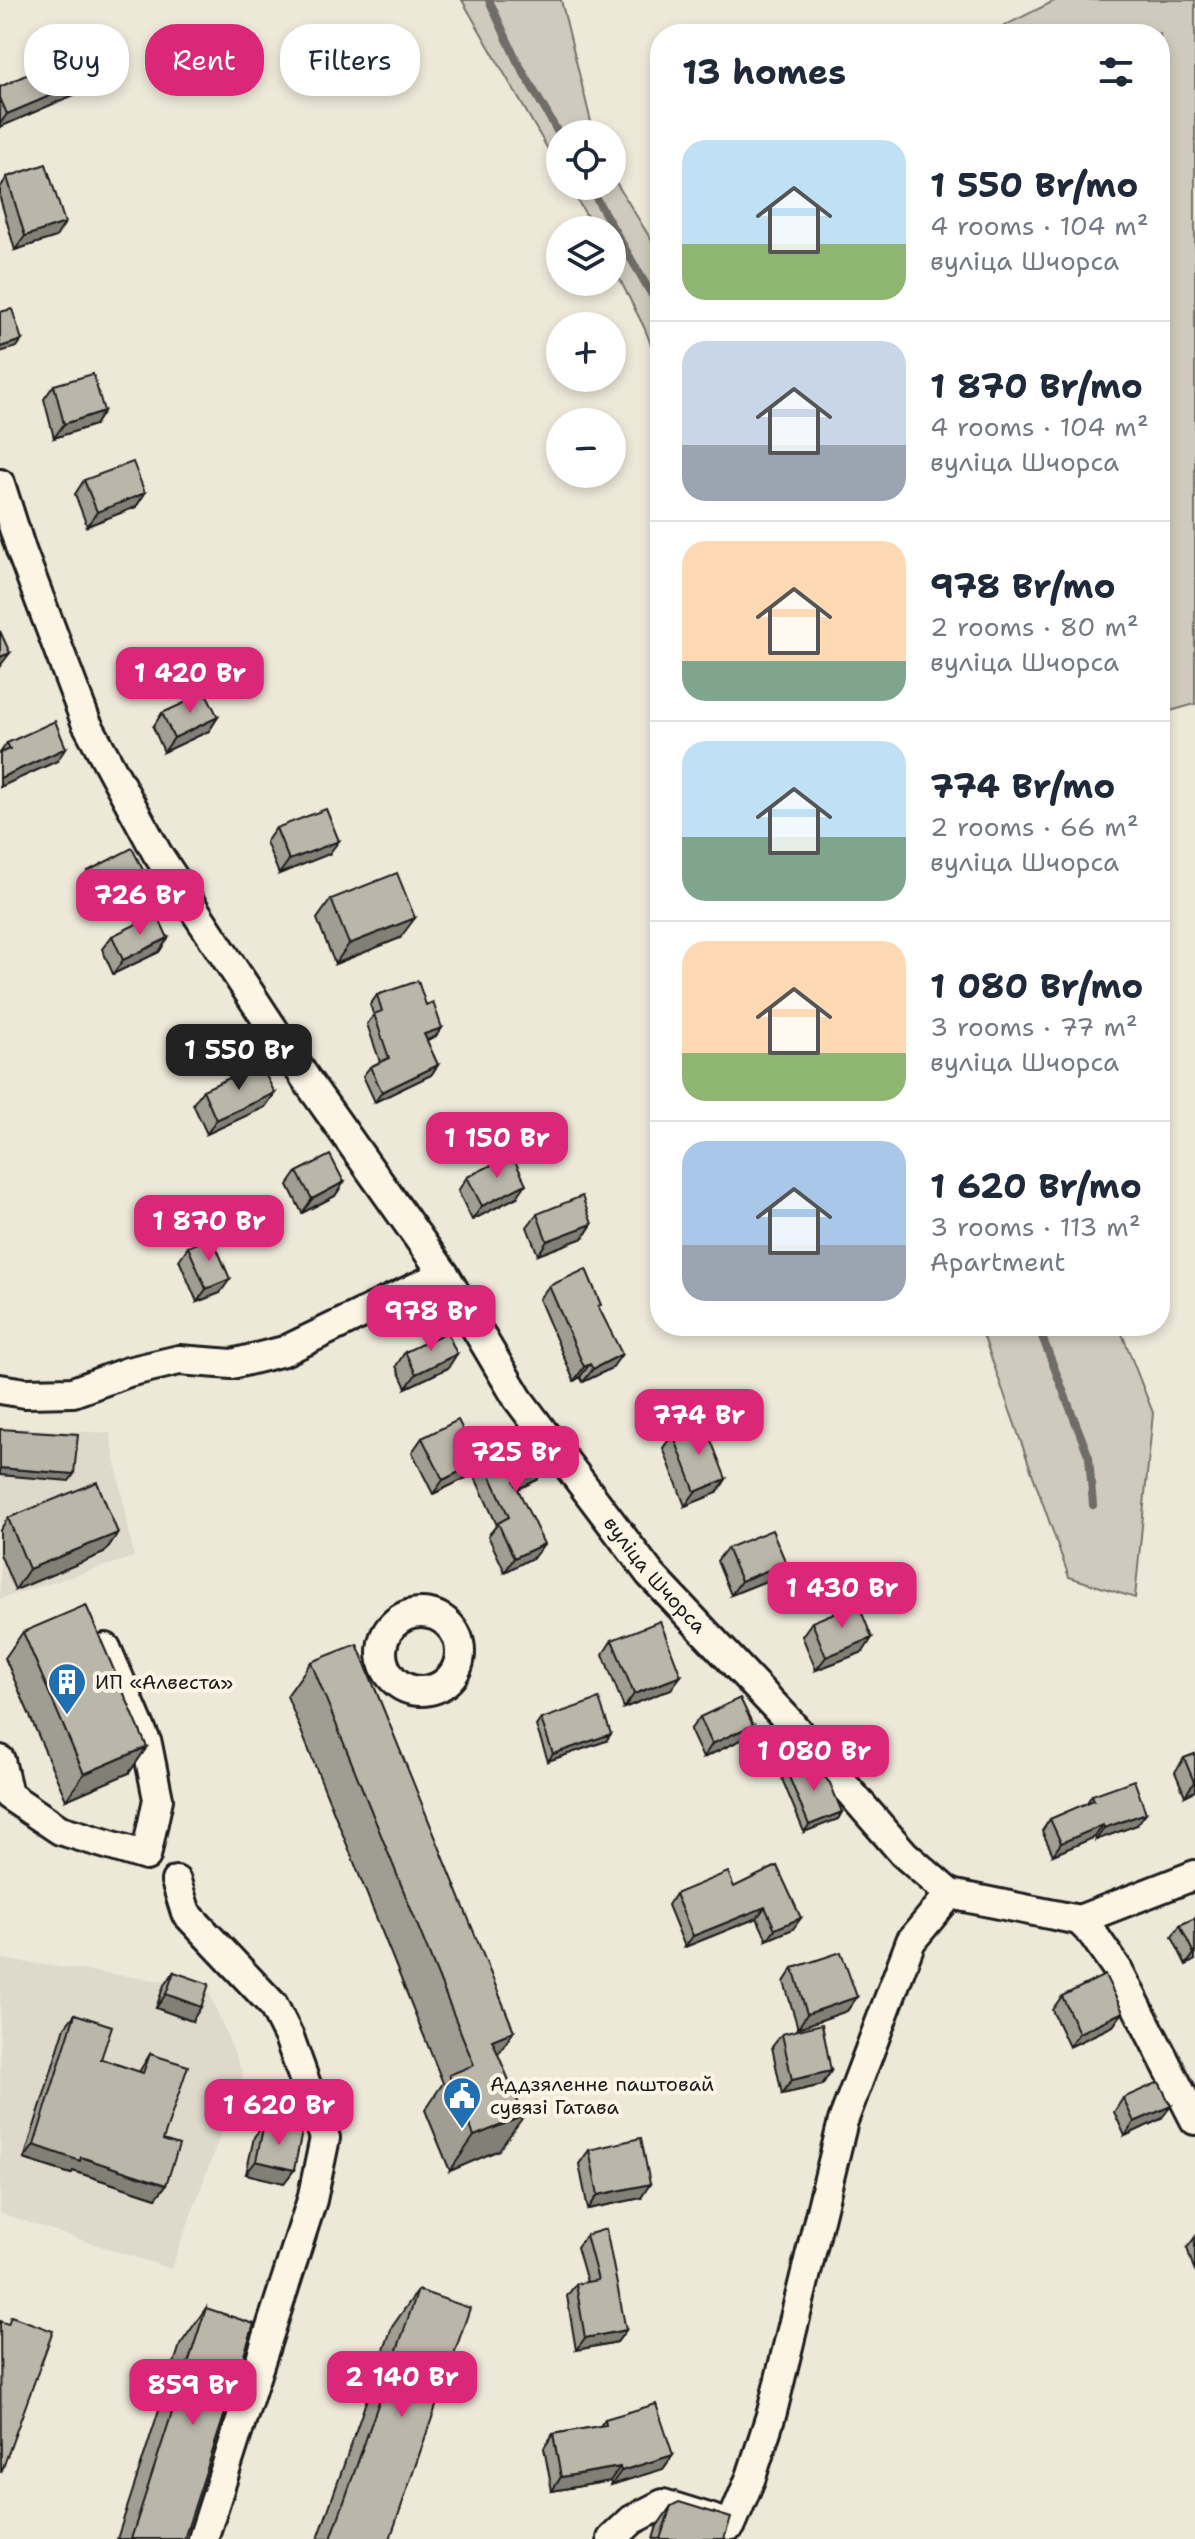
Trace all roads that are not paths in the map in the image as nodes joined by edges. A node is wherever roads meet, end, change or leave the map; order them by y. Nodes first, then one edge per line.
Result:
1 (0, 484) edge
2 (444, 1274) junction
3 (0, 1389) edge
4 (106, 1648) edge
5 (0, 1760) edge
6 (1195, 1875) edge
7 (176, 1881) dead end
8 (950, 1894) junction
9 (1079, 1920) junction
10 (1195, 2120) edge
11 (203, 2539) edge
12 (612, 2539) edge

1 - 2 street, вуліца Шчорса
2 - 3 street
2 - 8 street, вуліца Шчорса
4 - 5 street
6 - 9 street
7 - 11 street
8 - 9 street, вуліца Шчорса
8 - 12 street
9 - 10 street

